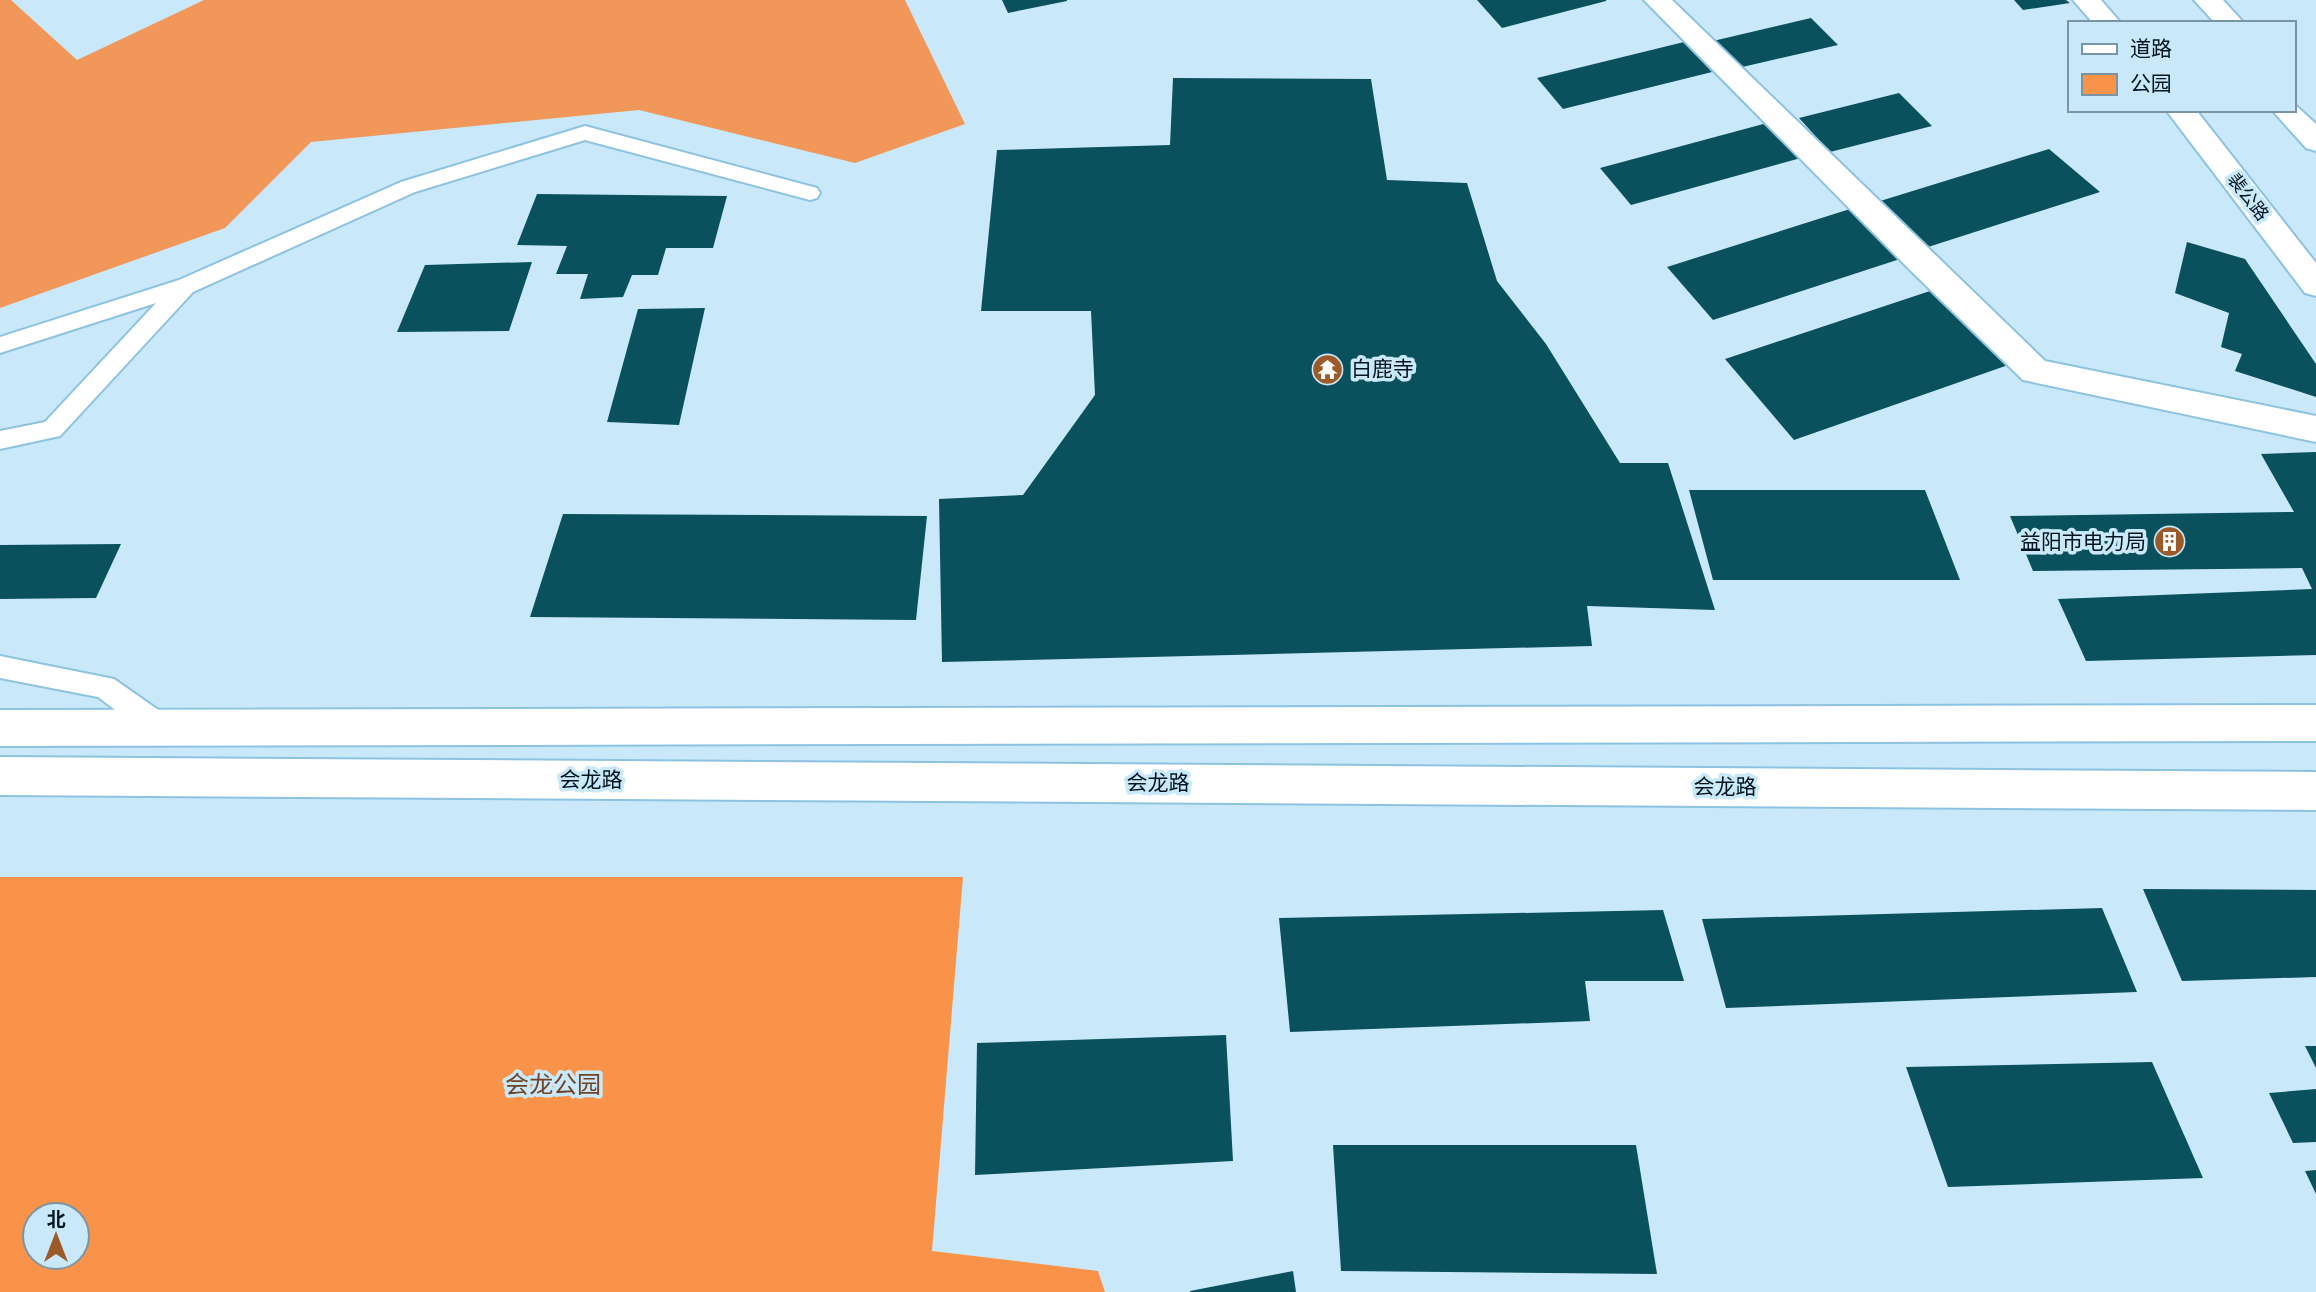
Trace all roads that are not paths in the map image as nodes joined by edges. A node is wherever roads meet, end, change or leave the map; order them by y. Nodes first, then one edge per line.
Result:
1 (1657, 0) edge
2 (2086, 0) edge
3 (2197, 10) edge
4 (2106, 21) edge
5 (2226, 21) edge
6 (2301, 101) edge
7 (2182, 112) edge
8 (2316, 141) edge
9 (810, 193) dead end
10 (2316, 285) edge
11 (185, 286) junction
12 (0, 345) edge
13 (2316, 429) edge
14 (0, 440) edge
15 (0, 667) edge
16 (2316, 723) edge
17 (0, 728) edge
18 (160, 728) junction
19 (0, 776) edge
20 (2316, 791) edge

1 - 13 main road
2 - 4 main road
3 - 5 main road
6 - 8 main road
7 - 10 main road, 裴公路
9 - 11 lane
11 - 12 lane
11 - 14 lane
15 - 18 lane
16 - 18 main road
17 - 18 main road
19 - 20 main road, 会龙路

